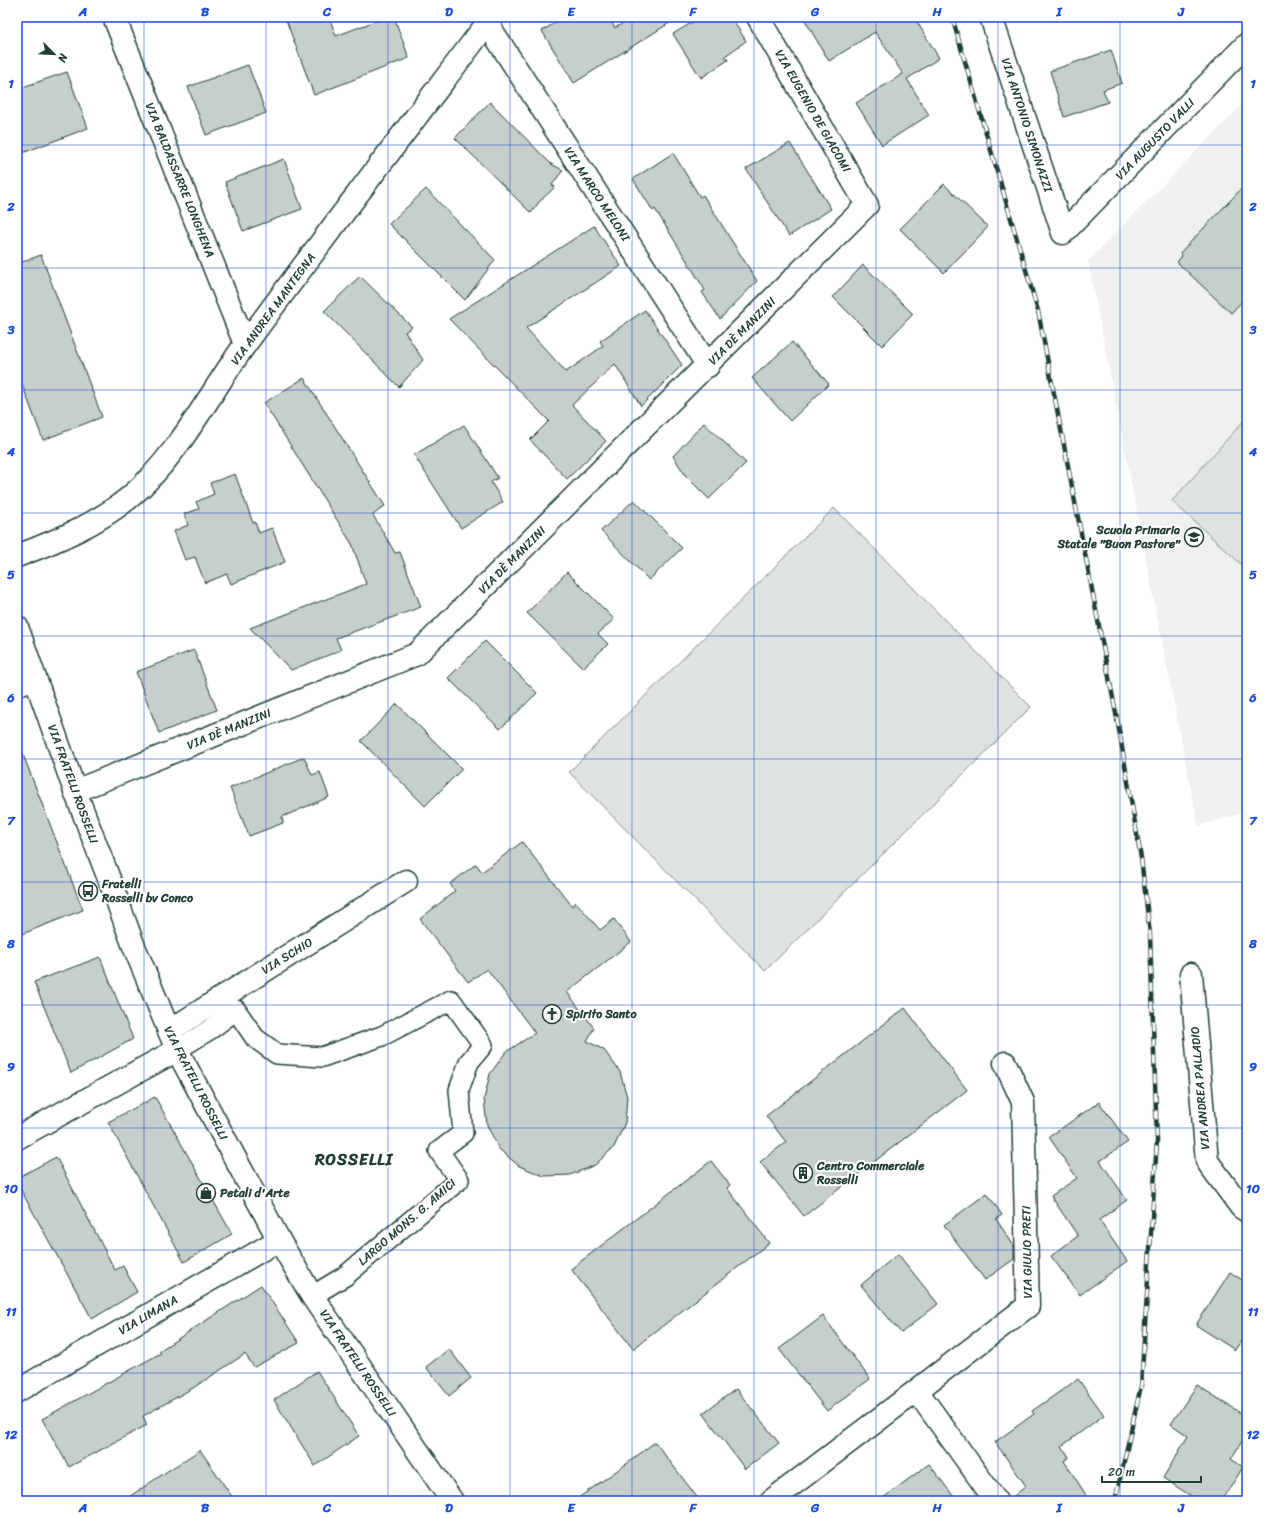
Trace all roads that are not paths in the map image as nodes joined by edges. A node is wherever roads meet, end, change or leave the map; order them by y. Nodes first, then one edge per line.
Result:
1 (114, 17) edge
2 (758, 17) edge
3 (991, 17) edge
4 (489, 20) edge
5 (1247, 44) edge
6 (867, 205) joint
7 (1063, 234) joint
8 (245, 344) junction
9 (708, 366) junction
10 (17, 556) edge
11 (17, 627) edge
12 (26, 681) edge
13 (75, 791) junction
14 (406, 881) dead end
15 (1191, 974) dead end
16 (173, 1040) junction
17 (1005, 1063) dead end
18 (17, 1138) edge
19 (1247, 1211) edge
20 (279, 1240) junction
21 (312, 1296) junction
22 (17, 1391) edge
23 (917, 1391) junction
24 (452, 1501) edge
25 (771, 1501) edge
26 (996, 1501) edge

1 - 8 street, VIA BALDASSARRE LONGHENA
2 - 6 street, VIA EUGENIO DE GIACOMI
3 - 7 street, VIA ANTONIO SIMONAZZI
4 - 8 street, VIA ANDREA MANTEGNA
4 - 9 street, VIA MARCO MELONI
5 - 7 street, VIA AUGUSTO VALLI
6 - 9 street, VIA DÈ MANZINI
8 - 10 street, VIA ANDREA MANTEGNA
9 - 13 street, VIA DÈ MANZINI
11 - 12 street, VIA FRATELLI ROSSELLI
12 - 13 street, VIA FRATELLI ROSSELLI
13 - 16 street, VIA FRATELLI ROSSELLI
14 - 16 street, VIA SCHIO
15 - 19 street, VIA ANDREA PALLADIO
16 - 18 street, VIA SCHIO
16 - 20 street, VIA FRATELLI ROSSELLI
16 - 21 lane, LARGO MONS. G. AMICI
17 - 23 street, VIA GIULIO PRETI
20 - 21 street, VIA FRATELLI ROSSELLI
20 - 22 street, VIA LIMANA
21 - 24 street, VIA FRATELLI ROSSELLI
23 - 25 street, VIA GIULIO PRETI
23 - 26 street

